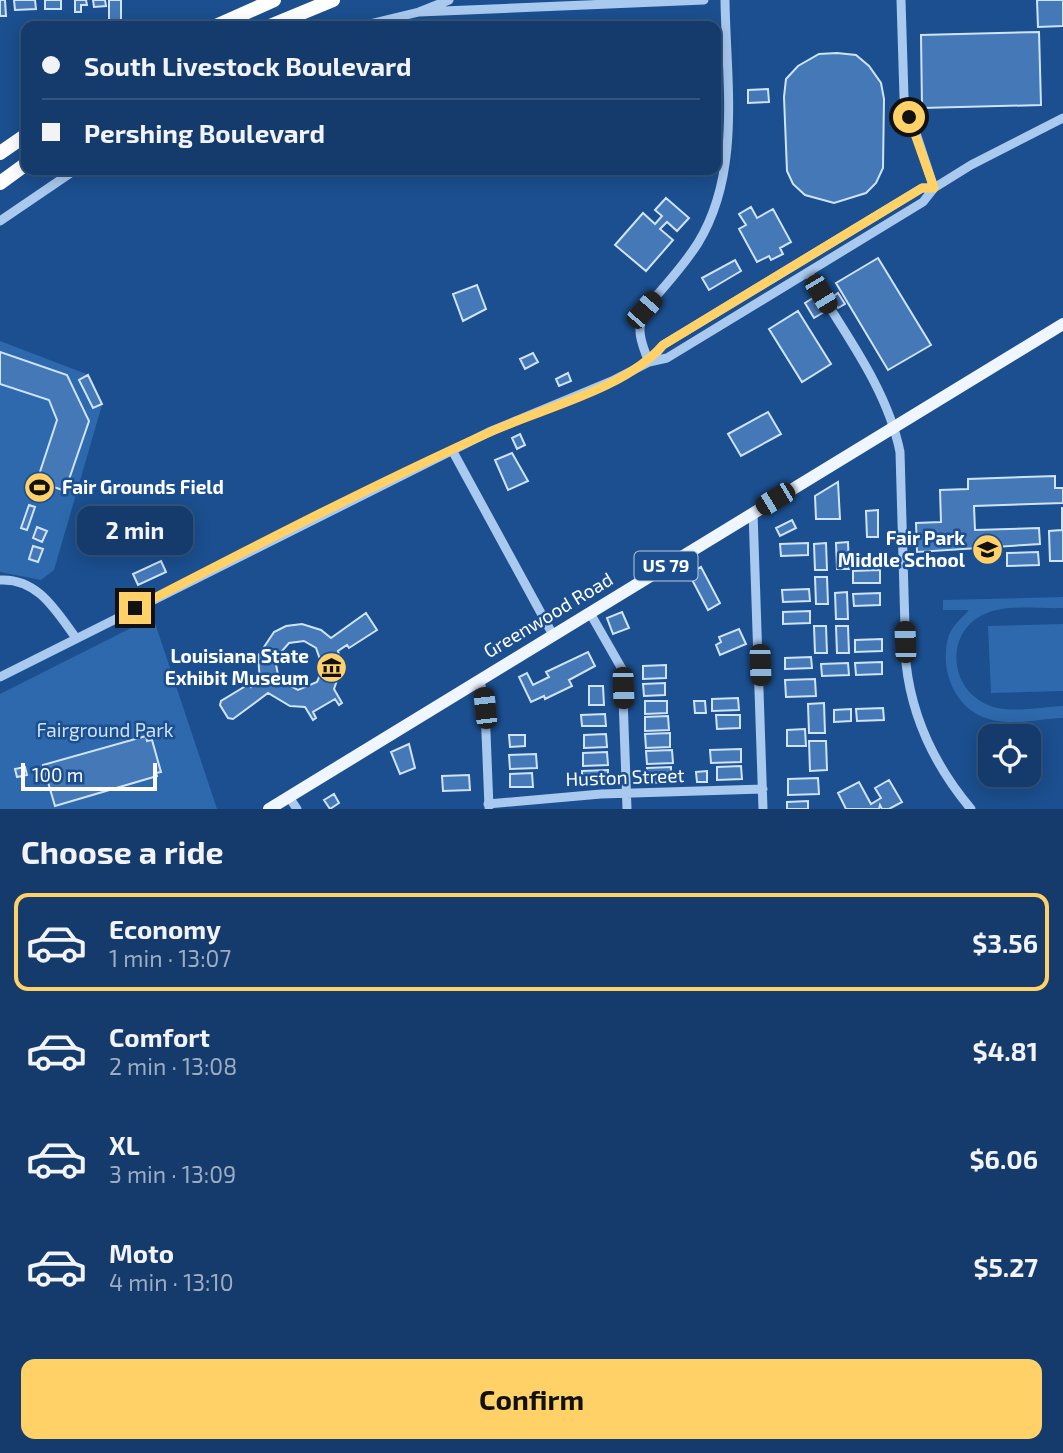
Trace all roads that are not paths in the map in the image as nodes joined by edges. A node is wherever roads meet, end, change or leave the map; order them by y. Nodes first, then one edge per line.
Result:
1 (274, 0) edge
2 (332, 0) edge
3 (449, 0) edge
4 (704, 0) edge
5 (725, 0) edge
6 (901, 0) edge
7 (419, 12) junction
8 (227, 21) edge
9 (282, 21) edge
10 (382, 21) edge
11 (1063, 118) edge
12 (21, 138) edge
13 (0, 153) edge
14 (21, 168) edge
15 (68, 175) edge
16 (0, 184) edge
17 (934, 188) junction
18 (0, 221) edge
19 (808, 274) junction
20 (1063, 324) edge
21 (649, 362) junction
22 (895, 426) junction
23 (452, 450) junction
24 (753, 512) junction
25 (0, 580) edge
26 (590, 613) junction
27 (553, 635) junction
28 (76, 638) junction
29 (0, 677) edge
30 (480, 680) junction
31 (763, 789) junction
32 (626, 793) junction
33 (289, 797) junction
34 (489, 806) edge
35 (269, 809) edge
36 (297, 809) edge
37 (627, 809) edge
38 (763, 809) edge
39 (971, 809) edge

1 - 8 highway
2 - 9 highway
3 - 7 street
4 - 7 street
5 - 21 street
6 - 17 street
7 - 10 street
11 - 17 street
12 - 13 highway
14 - 16 highway
15 - 18 street
17 - 19 street
17 - 21 street
19 - 21 street
19 - 22 street
20 - 22 main road, Greenwood Road / US 79
21 - 23 street
22 - 24 main road, Greenwood Road / US 79
22 - 39 street
23 - 27 street
23 - 28 street
24 - 26 main road, Greenwood Road / US 79
24 - 31 street
25 - 28 street
26 - 27 main road, Greenwood Road / US 79
26 - 32 street
27 - 30 main road, Greenwood Road / US 79
28 - 29 street
30 - 33 main road, Greenwood Road / US 79
30 - 34 street
31 - 32 street, Huston Street
31 - 38 street
32 - 34 street, Huston Street
32 - 37 street
33 - 35 main road, Greenwood Road / US 79
33 - 36 street

